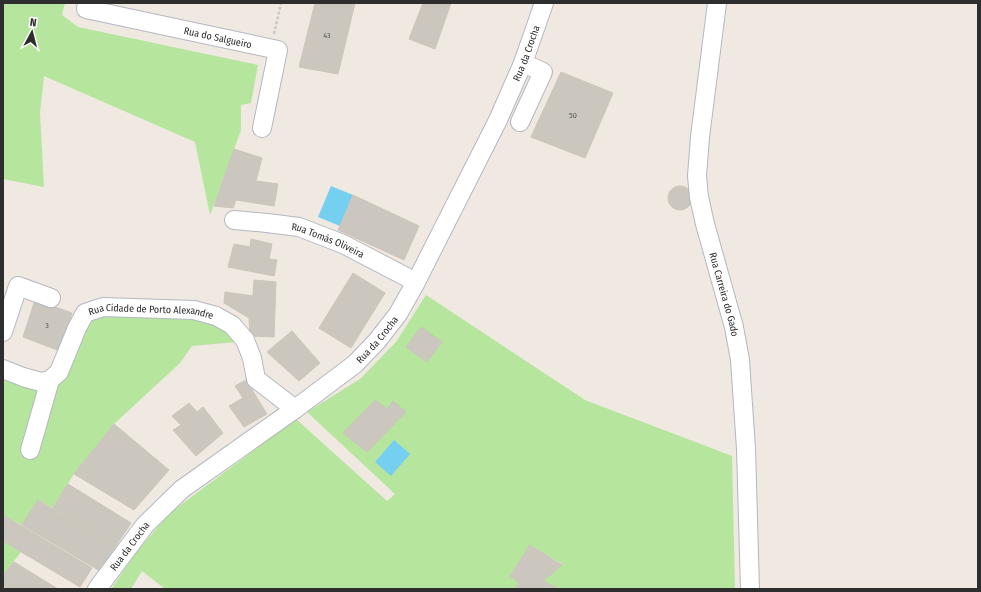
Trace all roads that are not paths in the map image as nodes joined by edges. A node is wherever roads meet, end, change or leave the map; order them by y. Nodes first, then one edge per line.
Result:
1 (87, 3) edge
2 (544, 3) edge
3 (716, 3) edge
4 (523, 63) junction
5 (520, 122) dead end
6 (262, 128) dead end
7 (234, 220) dead end
8 (416, 282) junction
9 (51, 298) dead end
10 (3, 332) edge
11 (3, 369) edge
12 (50, 380) junction
13 (295, 409) junction
14 (30, 450) dead end
15 (97, 589) edge
16 (750, 589) edge

1 - 6 street, Rua do Salgueiro
2 - 4 street, Rua da Crocha
3 - 16 street, Rua Carreira do Gado
4 - 5 street
4 - 8 street, Rua da Crocha
7 - 8 street, Rua Tomás Oliveira
8 - 13 street, Rua da Crocha
9 - 10 street
11 - 12 street
12 - 13 street, Rua Cidade de Porto Alexandre
12 - 14 street
13 - 15 street, Rua da Crocha

